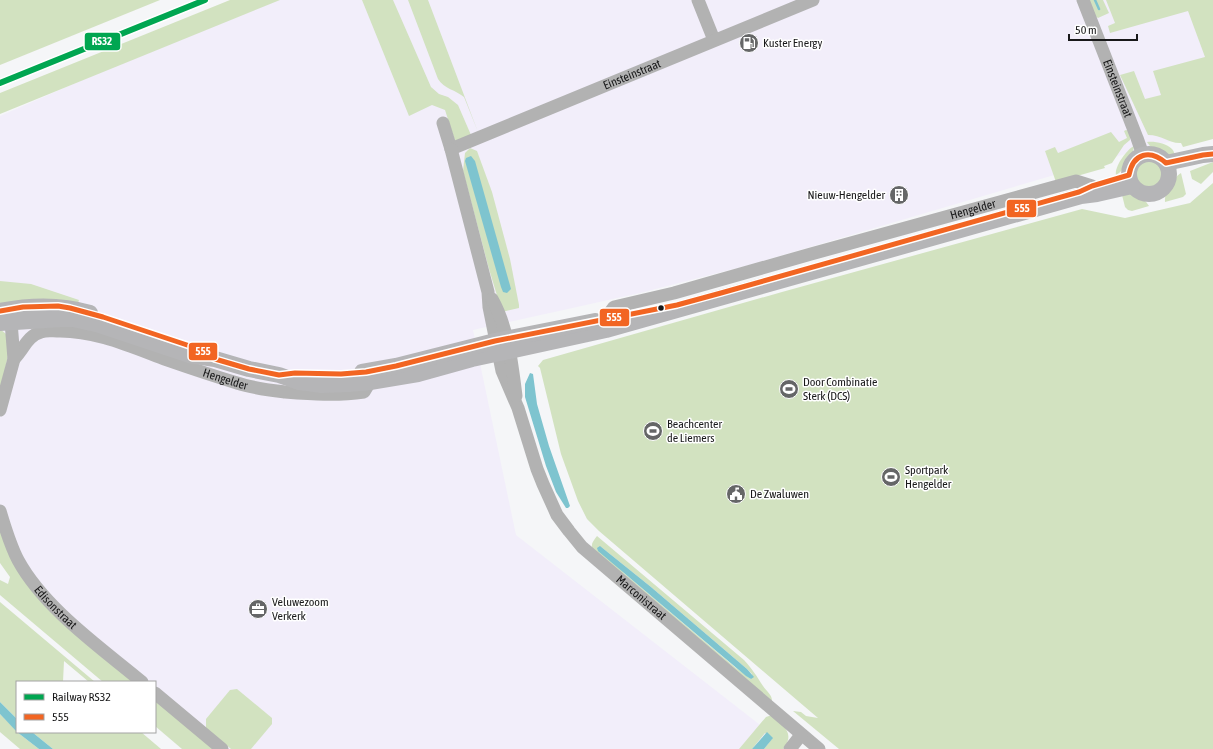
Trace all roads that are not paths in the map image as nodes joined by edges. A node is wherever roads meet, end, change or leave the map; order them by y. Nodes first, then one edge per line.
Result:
1 (698, 0) edge
2 (813, 0) edge
3 (1083, 0) edge
4 (714, 40) junction
5 (443, 122) dead end
6 (451, 149) junction
7 (1213, 154) edge
8 (1143, 155) junction
9 (1213, 159) edge
10 (1167, 169) junction
11 (1130, 180) junction
12 (6, 322) edge
13 (35, 336) junction
14 (502, 346) junction
15 (14, 359) junction
16 (215, 359) junction
17 (279, 375) junction
18 (370, 382) junction
19 (0, 410) edge
20 (0, 511) edge
21 (141, 681) edge
22 (156, 694) edge
23 (802, 735) junction
24 (222, 749) edge
25 (790, 749) edge
26 (819, 749) edge

1 - 4 street
2 - 4 street, Einsteinstraat
3 - 8 street, Einsteinstraat
4 - 6 street, Einsteinstraat
5 - 6 street
6 - 14 street
7 - 10 main road
8 - 10 main road
8 - 11 main road
9 - 10 main road
10 - 11 main road
11 - 14 main road, Hengelder
11 - 14 main road, Hengelder
12 - 13 street, Hengelder
12 - 15 street
12 - 16 main road, Hengelder
12 - 16 main road, Hengelder
13 - 15 street
13 - 18 street, Hengelder
14 - 17 main road, Hengelder
14 - 18 main road, Hengelder
14 - 23 street, Marconistraat
15 - 19 street
16 - 17 main road, Hengelder
17 - 18 main road, Hengelder
20 - 21 street, Edisonstraat
22 - 24 street
23 - 25 street
23 - 26 street, Marconistraat

